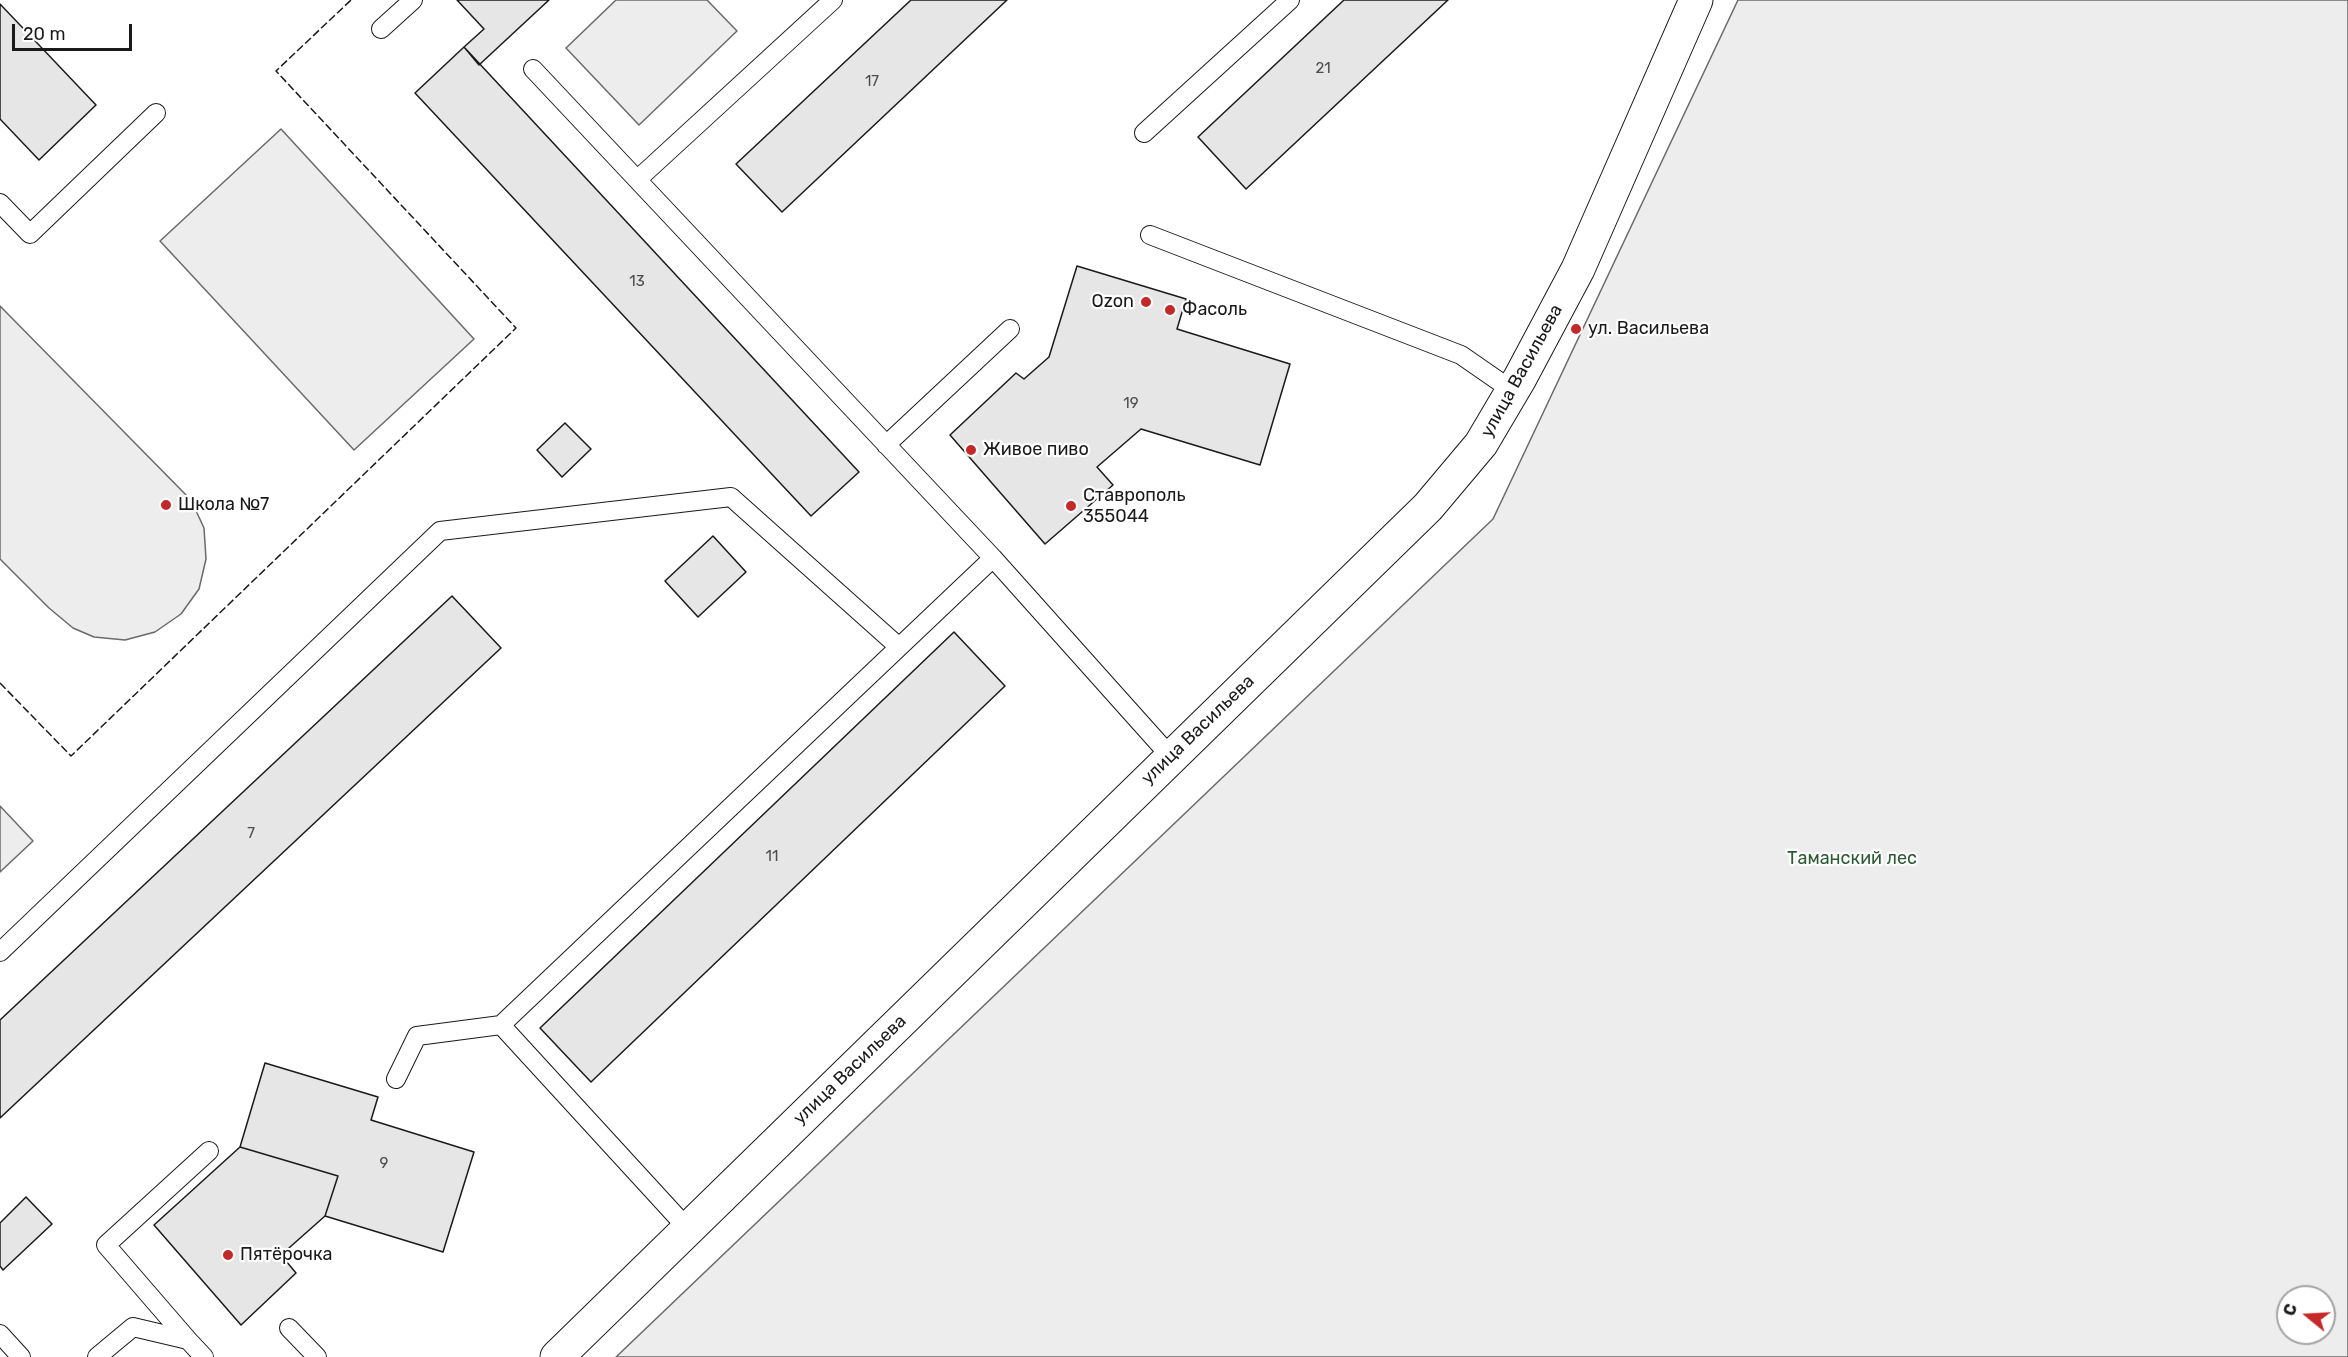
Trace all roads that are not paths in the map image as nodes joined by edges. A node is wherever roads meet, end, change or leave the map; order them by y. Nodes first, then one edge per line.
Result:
1 (413, 0) edge
2 (833, 0) edge
3 (1290, 0) edge
4 (1696, 0) edge
5 (381, 29) dead end
6 (533, 69) dead end
7 (156, 113) dead end
8 (1144, 133) dead end
9 (638, 179) junction
10 (0, 203) edge
11 (1150, 235) dead end
12 (1011, 329) dead end
13 (1512, 391) junction
14 (886, 445) junction
15 (993, 558) junction
16 (899, 647) junction
17 (1171, 757) junction
18 (0, 952) edge
19 (501, 1025) junction
20 (396, 1079) dead end
21 (209, 1151) dead end
22 (688, 1229) junction
23 (289, 1328) dead end
24 (0, 1334) edge
25 (188, 1340) junction
26 (21, 1357) edge
27 (97, 1357) edge
28 (204, 1357) edge
29 (317, 1357) edge
30 (556, 1357) edge

1 - 5 lane
2 - 9 lane
3 - 8 lane
4 - 13 street, улица Васильева
6 - 9 lane
7 - 10 lane
9 - 14 lane
11 - 13 lane
12 - 14 lane
13 - 17 street, улица Васильева
14 - 15 lane
15 - 16 lane
15 - 17 lane
16 - 18 lane
16 - 19 lane
17 - 22 street, улица Васильева
19 - 20 lane
19 - 22 lane
21 - 25 lane
22 - 30 street, улица Васильева
23 - 29 lane
24 - 26 lane
25 - 27 lane
25 - 28 lane

